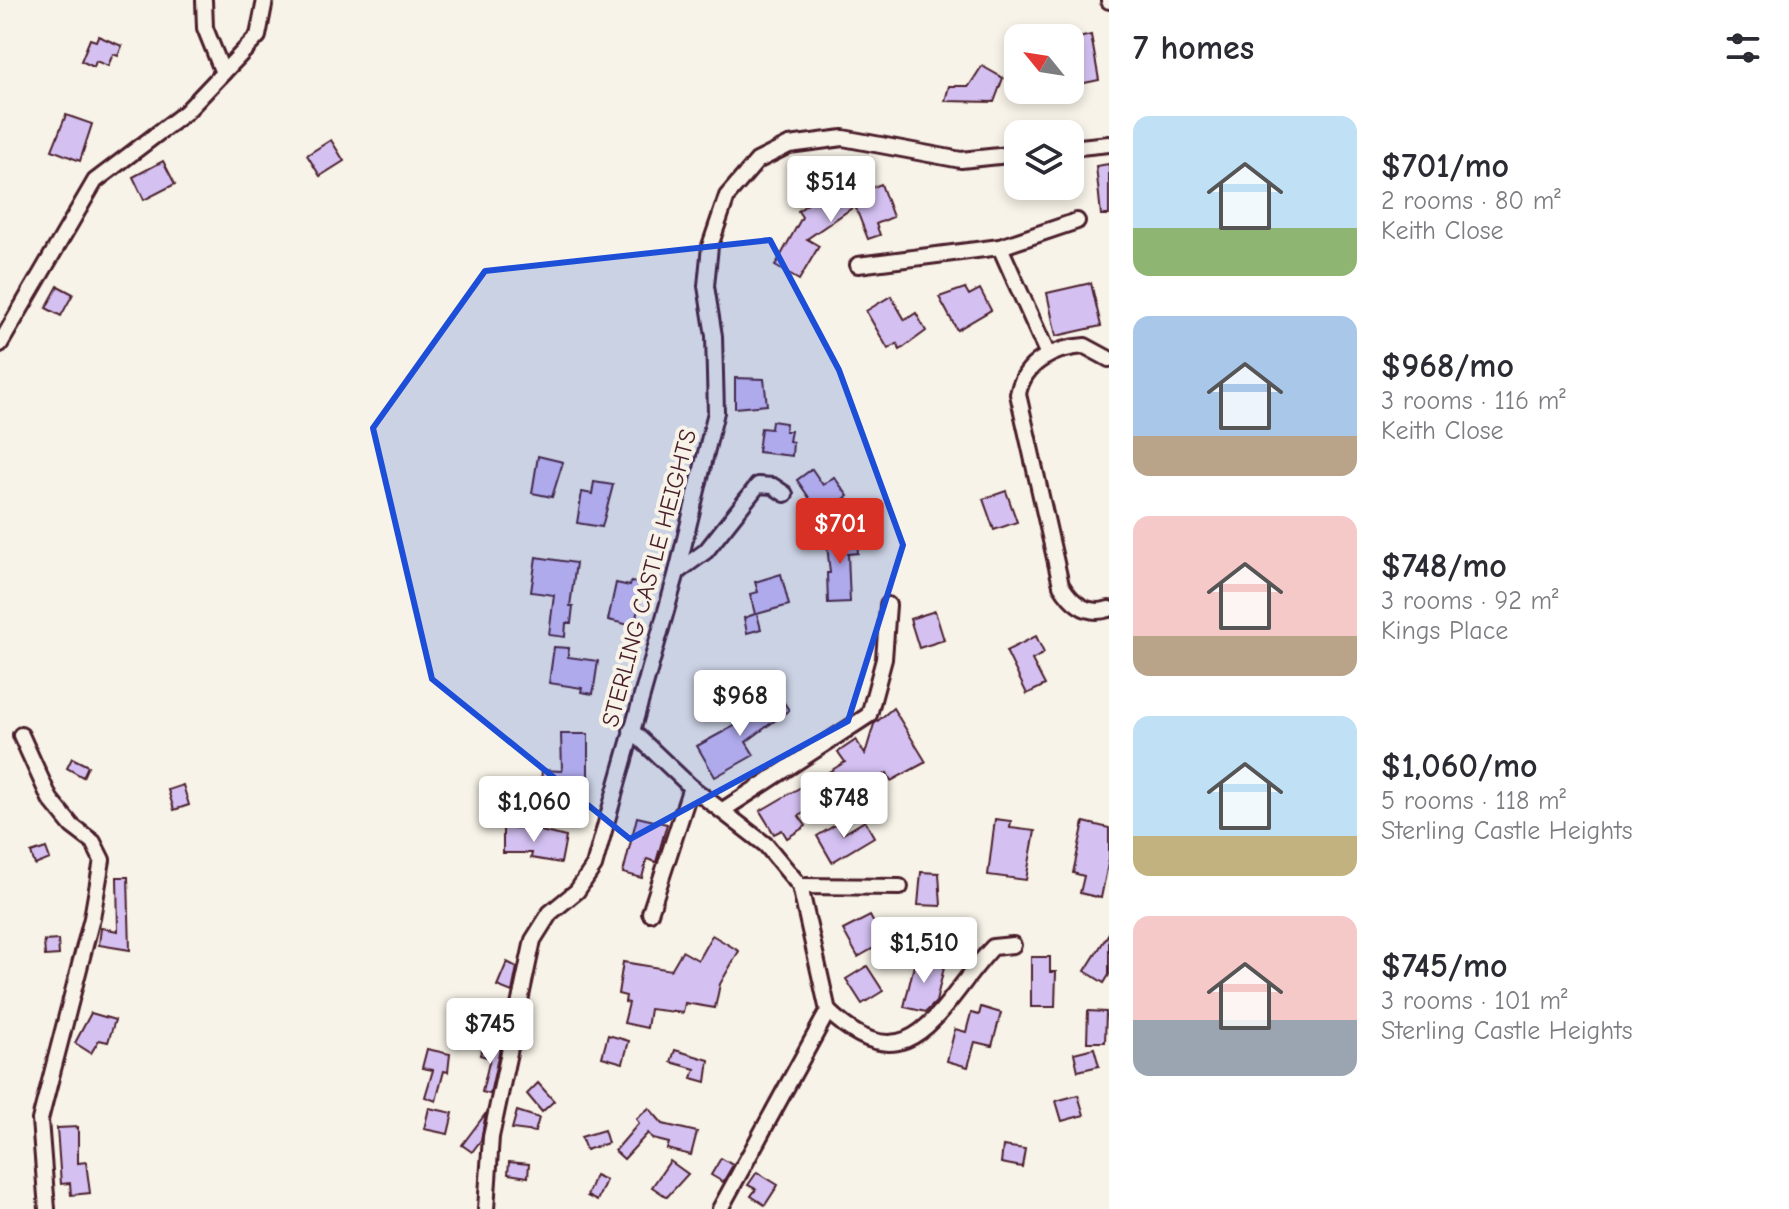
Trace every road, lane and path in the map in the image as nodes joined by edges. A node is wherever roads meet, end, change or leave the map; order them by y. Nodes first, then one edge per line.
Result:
1 (204, 0) edge
2 (265, 0) edge
3 (223, 73) junction
4 (1109, 144) edge
5 (1084, 147) edge
6 (1004, 155) edge
7 (1077, 221) dead end
8 (1000, 247) junction
9 (858, 265) dead end
10 (0, 344) edge
11 (1048, 355) junction
12 (1109, 359) edge
13 (785, 494) dead end
14 (677, 572) junction
15 (888, 605) dead end
16 (1109, 609) edge
17 (631, 730) junction
18 (21, 735) dead end
19 (691, 787) junction
20 (723, 810) junction
21 (800, 886) junction
22 (900, 887) dead end
23 (650, 913) dead end
24 (1013, 945) dead end
25 (828, 1011) junction
26 (47, 1209) edge
27 (486, 1209) edge
28 (720, 1209) edge

1 - 3 street
2 - 3 street
3 - 10 street
4 - 5 street
6 - 14 street, STERLING CASTLE HEIGHTS
7 - 8 street
8 - 9 street
8 - 11 street
11 - 12 street
11 - 16 street
13 - 14 street
14 - 17 street, STERLING CASTLE HEIGHTS
15 - 20 street
17 - 19 street
17 - 27 street, STERLING CASTLE HEIGHTS
18 - 26 street
19 - 20 street
19 - 23 street
20 - 21 street
21 - 22 street
21 - 25 street
24 - 25 street
25 - 28 street

